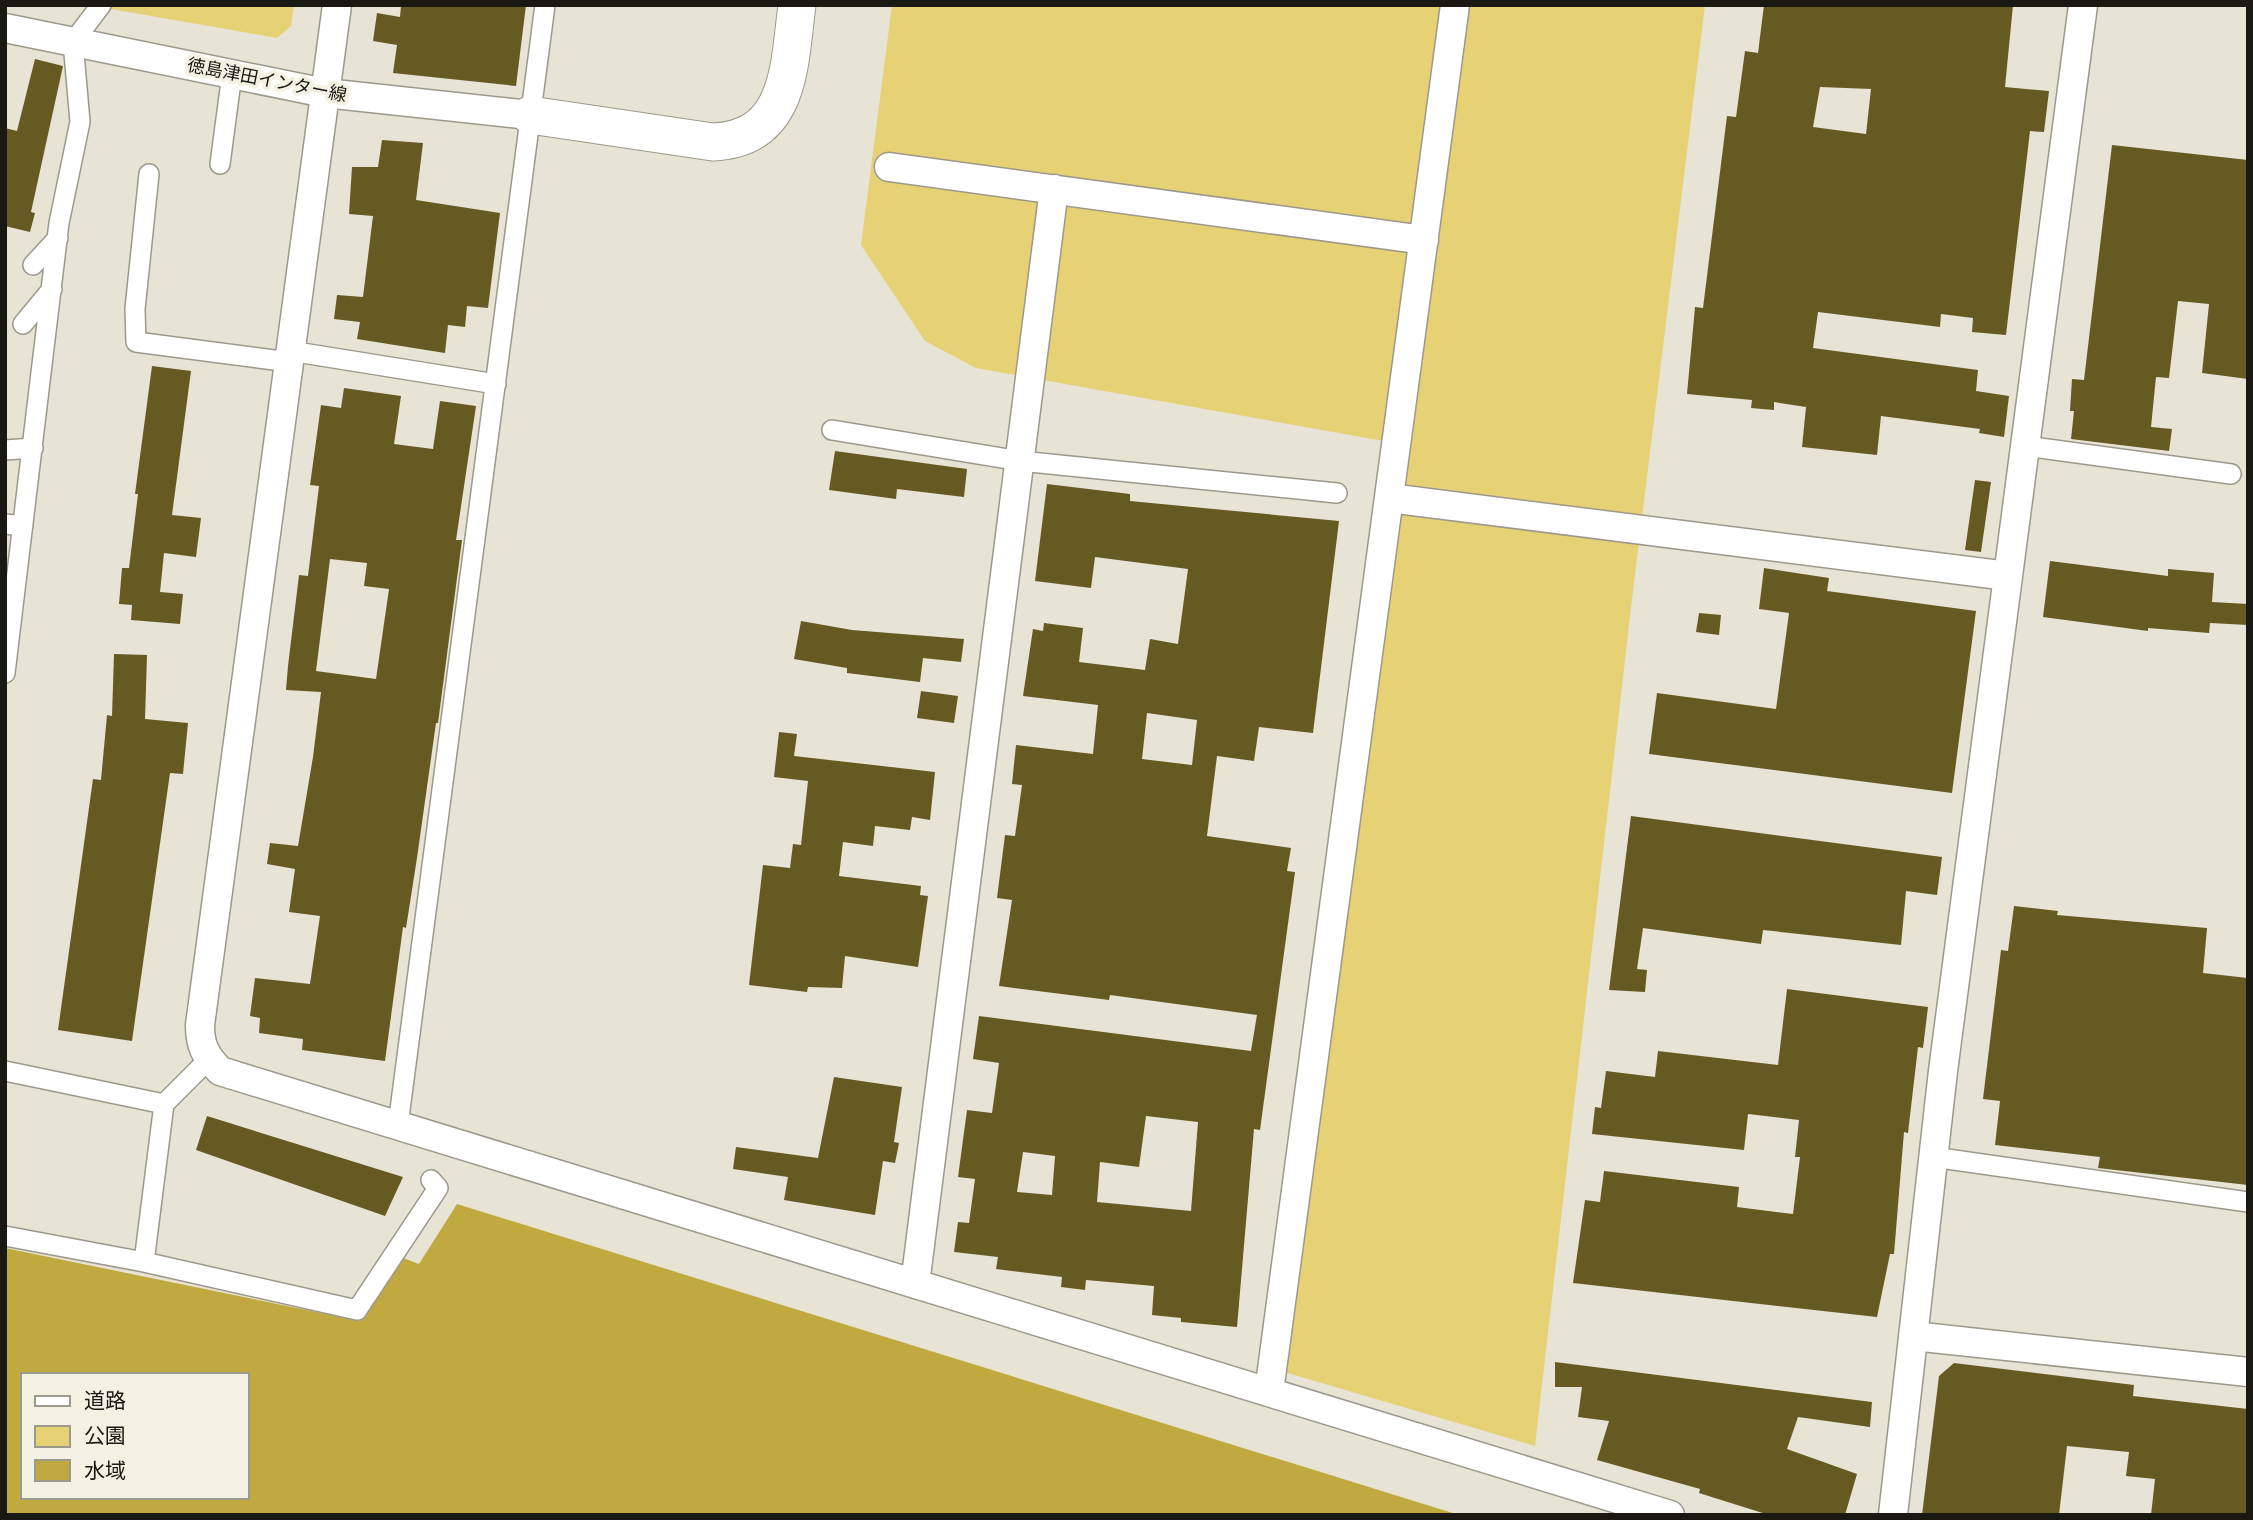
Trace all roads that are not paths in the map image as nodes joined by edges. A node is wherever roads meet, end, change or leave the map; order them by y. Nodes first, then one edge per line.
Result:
1 (101, 5) edge
2 (337, 5) edge
3 (545, 5) edge
4 (797, 5) edge
5 (1455, 5) edge
6 (2083, 5) edge
7 (5, 28) edge
8 (73, 42) junction
9 (232, 75) junction
10 (325, 93) junction
11 (530, 116) junction
12 (220, 164) dead end
13 (889, 167) dead end
14 (149, 174) dead end
15 (1054, 190) junction
16 (58, 239) junction
17 (1424, 240) junction
18 (33, 265) dead end
19 (53, 288) junction
20 (23, 324) dead end
21 (290, 357) junction
22 (496, 384) junction
23 (832, 430) dead end
24 (2025, 446) junction
25 (33, 448) junction
26 (5, 450) edge
27 (1020, 461) junction
28 (2231, 474) dead end
29 (1337, 493) dead end
30 (1389, 498) junction
31 (14, 525) edge
32 (11, 571) edge
33 (2008, 576) junction
34 (6, 665) edge
35 (209, 1059) junction
36 (5, 1071) edge
37 (164, 1104) junction
38 (398, 1125) junction
39 (1933, 1157) junction
40 (431, 1180) dead end
41 (2248, 1202) edge
42 (5, 1236) edge
43 (144, 1262) junction
44 (915, 1284) junction
45 (1913, 1336) junction
46 (2248, 1372) edge
47 (1269, 1392) junction
48 (1670, 1515) edge
49 (1893, 1515) edge

1 - 8 street
2 - 10 street
3 - 11 street
4 - 11 highway
5 - 17 street
6 - 24 street
7 - 8 street, 徳島津田インター線
8 - 9 street, 徳島津田インター線
8 - 16 street
9 - 10 street, 徳島津田インター線
9 - 12 street
10 - 11 street, 徳島津田インター線
10 - 21 street
11 - 22 street
13 - 15 street
14 - 21 street
15 - 17 street
15 - 27 street
16 - 18 street
16 - 19 street
17 - 30 street
19 - 20 street
19 - 25 street
21 - 22 street
21 - 35 street
22 - 38 street
23 - 27 street
24 - 28 street
24 - 33 street
25 - 26 street
25 - 31 street
27 - 29 street
27 - 44 street
30 - 33 street
30 - 47 street
31 - 32 street
32 - 34 street
33 - 39 street
35 - 37 street
35 - 38 street
36 - 37 street
37 - 43 street
38 - 44 street
39 - 41 street
39 - 45 street
40 - 43 street
42 - 43 street
44 - 47 street
45 - 46 street
45 - 49 street
47 - 48 street

